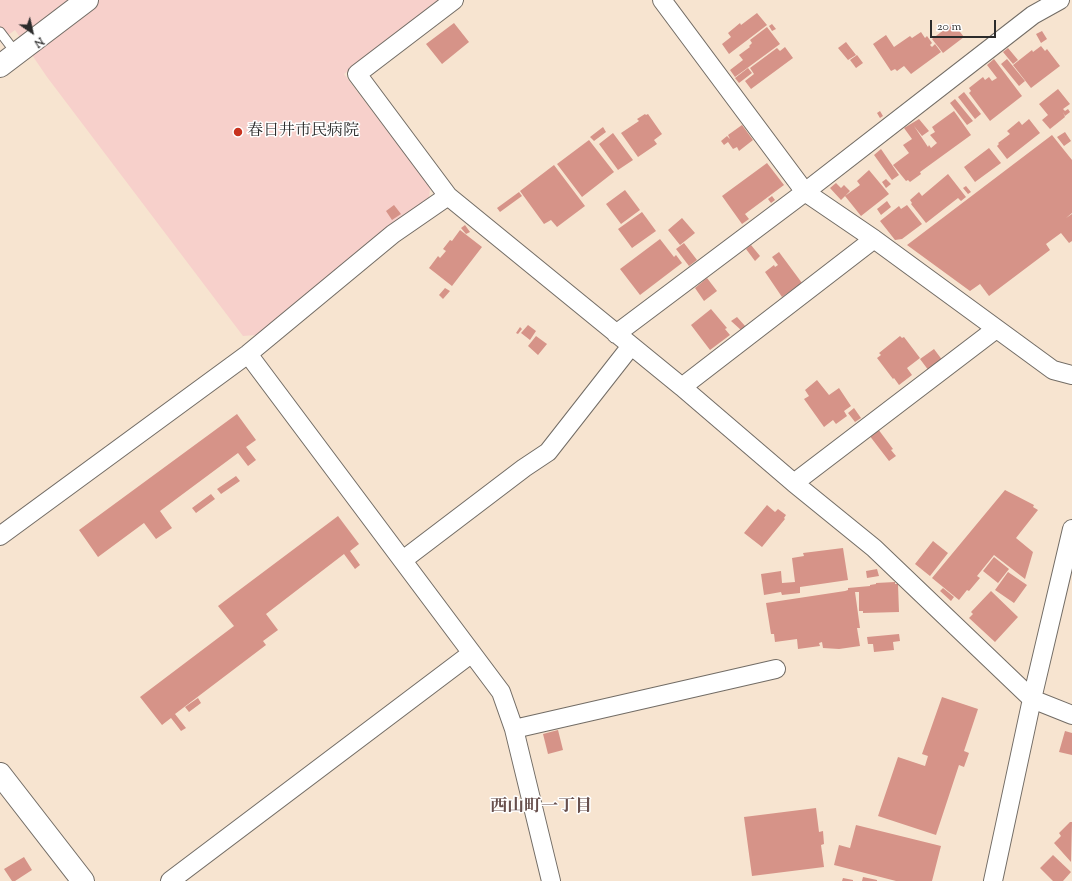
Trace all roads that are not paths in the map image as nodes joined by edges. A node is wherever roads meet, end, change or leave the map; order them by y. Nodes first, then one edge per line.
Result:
1 (87, 0) edge
2 (454, 0) edge
3 (662, 0) edge
4 (1060, 0) edge
5 (0, 32) edge
6 (8, 59) edge
7 (806, 192) junction
8 (448, 196) junction
9 (874, 238) junction
10 (996, 329) junction
11 (616, 334) junction
12 (631, 346) junction
13 (248, 354) junction
14 (1072, 375) edge
15 (682, 387) junction
16 (794, 483) junction
17 (1072, 529) edge
18 (0, 536) edge
19 (403, 560) junction
20 (472, 653) junction
21 (776, 669) dead end
22 (1032, 699) junction
23 (1072, 715) edge
24 (514, 729) junction
25 (2, 779) edge
26 (83, 881) edge
27 (170, 881) edge
28 (551, 881) edge
29 (993, 881) edge

1 - 6 street
2 - 8 street
3 - 7 street
4 - 7 street
5 - 6 lane
7 - 9 street
7 - 11 street
8 - 11 street
8 - 13 street
9 - 10 street
9 - 15 street
10 - 14 street
10 - 16 street
11 - 12 street
12 - 15 street
12 - 19 street
13 - 18 street
13 - 19 street
15 - 16 street
16 - 22 street
17 - 22 street
19 - 20 street
20 - 24 street
20 - 27 street
21 - 24 street
22 - 23 street
22 - 29 street
24 - 28 street
25 - 26 street

